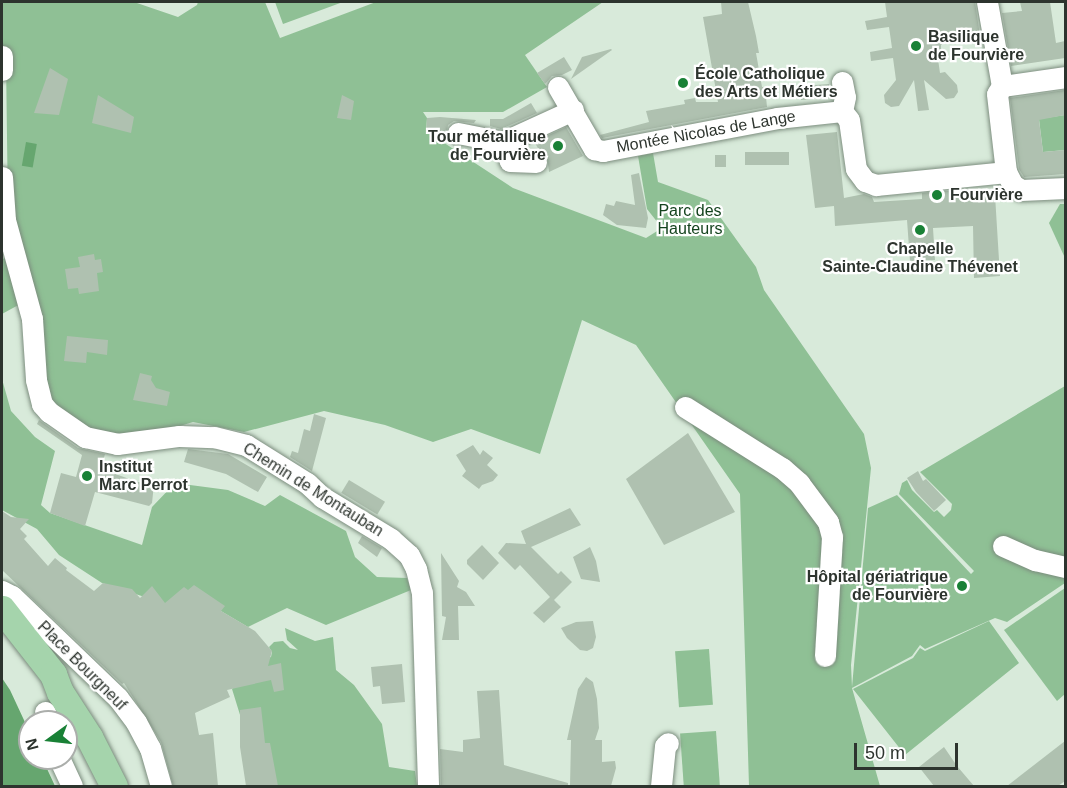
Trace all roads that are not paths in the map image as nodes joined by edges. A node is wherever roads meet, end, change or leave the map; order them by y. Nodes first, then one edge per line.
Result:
1 (987, 2) edge
2 (2, 56) edge
3 (2, 70) edge
4 (1065, 77) edge
5 (842, 82) dead end
6 (1005, 85) junction
7 (558, 87) dead end
8 (573, 110) junction
9 (846, 115) junction
10 (458, 133) dead end
11 (503, 142) junction
12 (536, 162) dead end
13 (1006, 172) junction
14 (2, 177) edge
15 (1065, 188) edge
16 (685, 407) dead end
17 (1003, 546) dead end
18 (1065, 567) edge
19 (2, 591) edge
20 (2, 609) edge
21 (825, 656) dead end
22 (668, 742) dead end
23 (65, 770) edge
24 (72, 786) edge
25 (114, 786) edge
26 (161, 786) edge
27 (428, 786) edge
28 (661, 786) edge

1 - 6 street
2 - 3 street
4 - 6 street
5 - 9 street
6 - 13 street
7 - 8 street, Montée Nicolas de Lange
8 - 9 street, Montée Nicolas de Lange
8 - 11 street
9 - 13 street
10 - 11 street
11 - 12 street
13 - 15 street
14 - 27 street, Chemin de Montauban
16 - 21 street
17 - 18 street
19 - 26 street, Place Bourgneuf
20 - 25 main road
22 - 28 street
23 - 24 street

